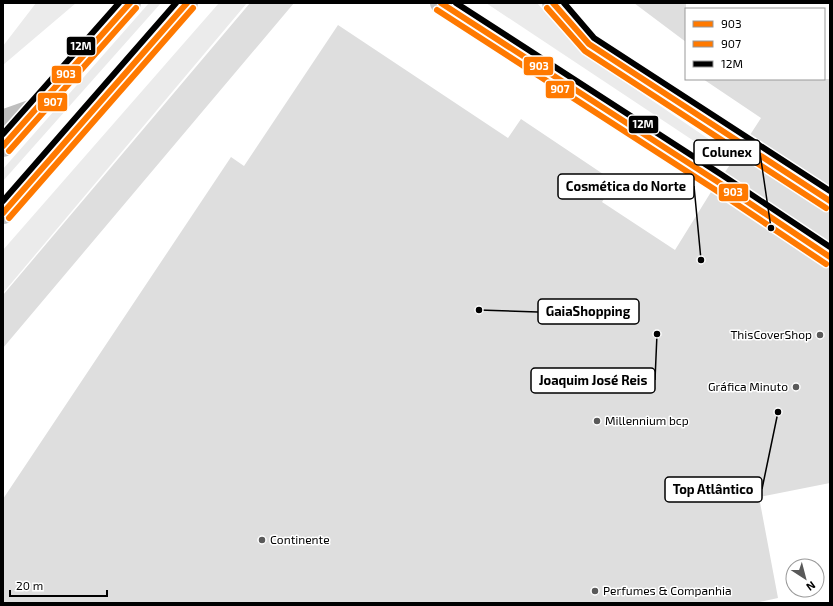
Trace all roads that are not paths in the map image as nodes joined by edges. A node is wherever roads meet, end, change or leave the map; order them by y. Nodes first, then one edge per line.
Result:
1 (130, 3) edge
2 (187, 3) edge
3 (440, 3) edge
4 (553, 3) edge
5 (37, 107) junction
6 (3, 119) edge
7 (744, 145) tunnel mouth
8 (3, 146) edge
9 (718, 182) tunnel mouth
10 (3, 213) edge

1 - 5 main road
2 - 10 main road
3 - 9 main road
4 - 7 main road
5 - 6 lane
5 - 8 main road

